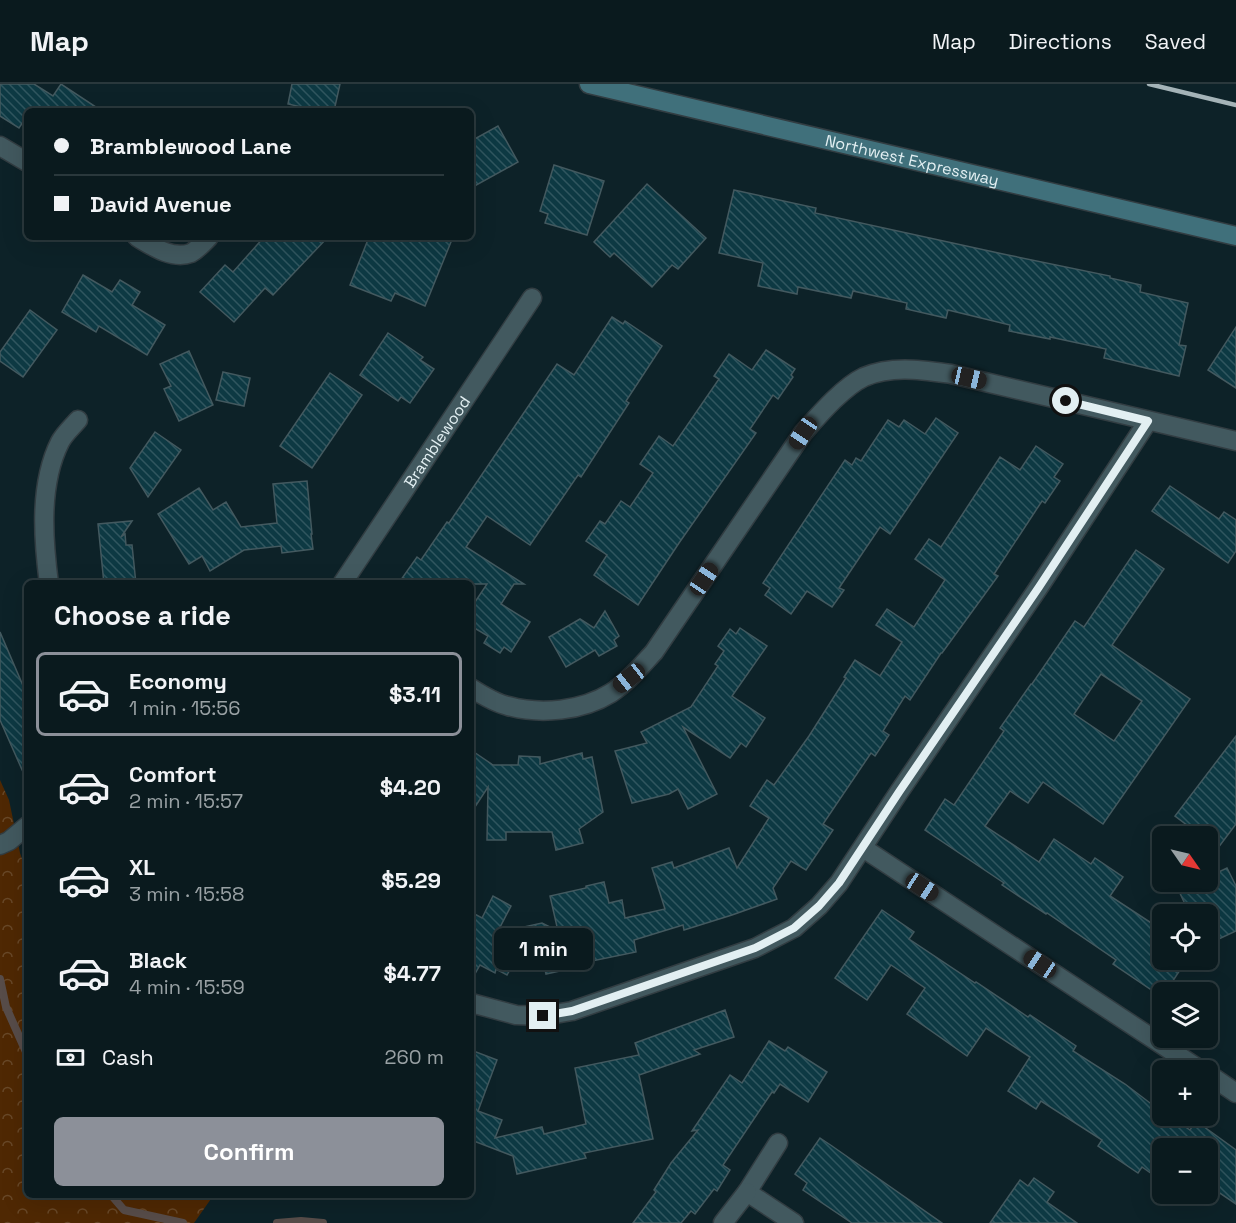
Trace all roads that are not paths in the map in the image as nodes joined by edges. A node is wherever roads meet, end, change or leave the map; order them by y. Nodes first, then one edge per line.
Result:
1 (588, 84) edge
2 (0, 146) edge
3 (24, 160) edge
4 (1236, 236) edge
5 (142, 240) edge
6 (205, 240) edge
7 (532, 298) dead end
8 (78, 420) dead end
9 (1148, 421) junction
10 (1236, 441) edge
11 (49, 580) edge
12 (345, 580) edge
13 (474, 690) edge
14 (24, 828) edge
15 (0, 845) edge
16 (862, 848) junction
17 (474, 1004) edge
18 (1185, 1060) edge
19 (1218, 1081) edge
20 (1236, 1093) edge
21 (778, 1143) dead end
22 (747, 1192) junction
23 (723, 1223) edge
24 (794, 1223) edge

1 - 4 main road, Northwest Expressway
2 - 3 street
5 - 6 street
7 - 12 street, Bramblewood
8 - 11 street
9 - 10 street
9 - 13 street
9 - 16 street
14 - 15 street
16 - 17 street
16 - 18 street
19 - 20 street
21 - 22 street
22 - 23 street
22 - 24 street

